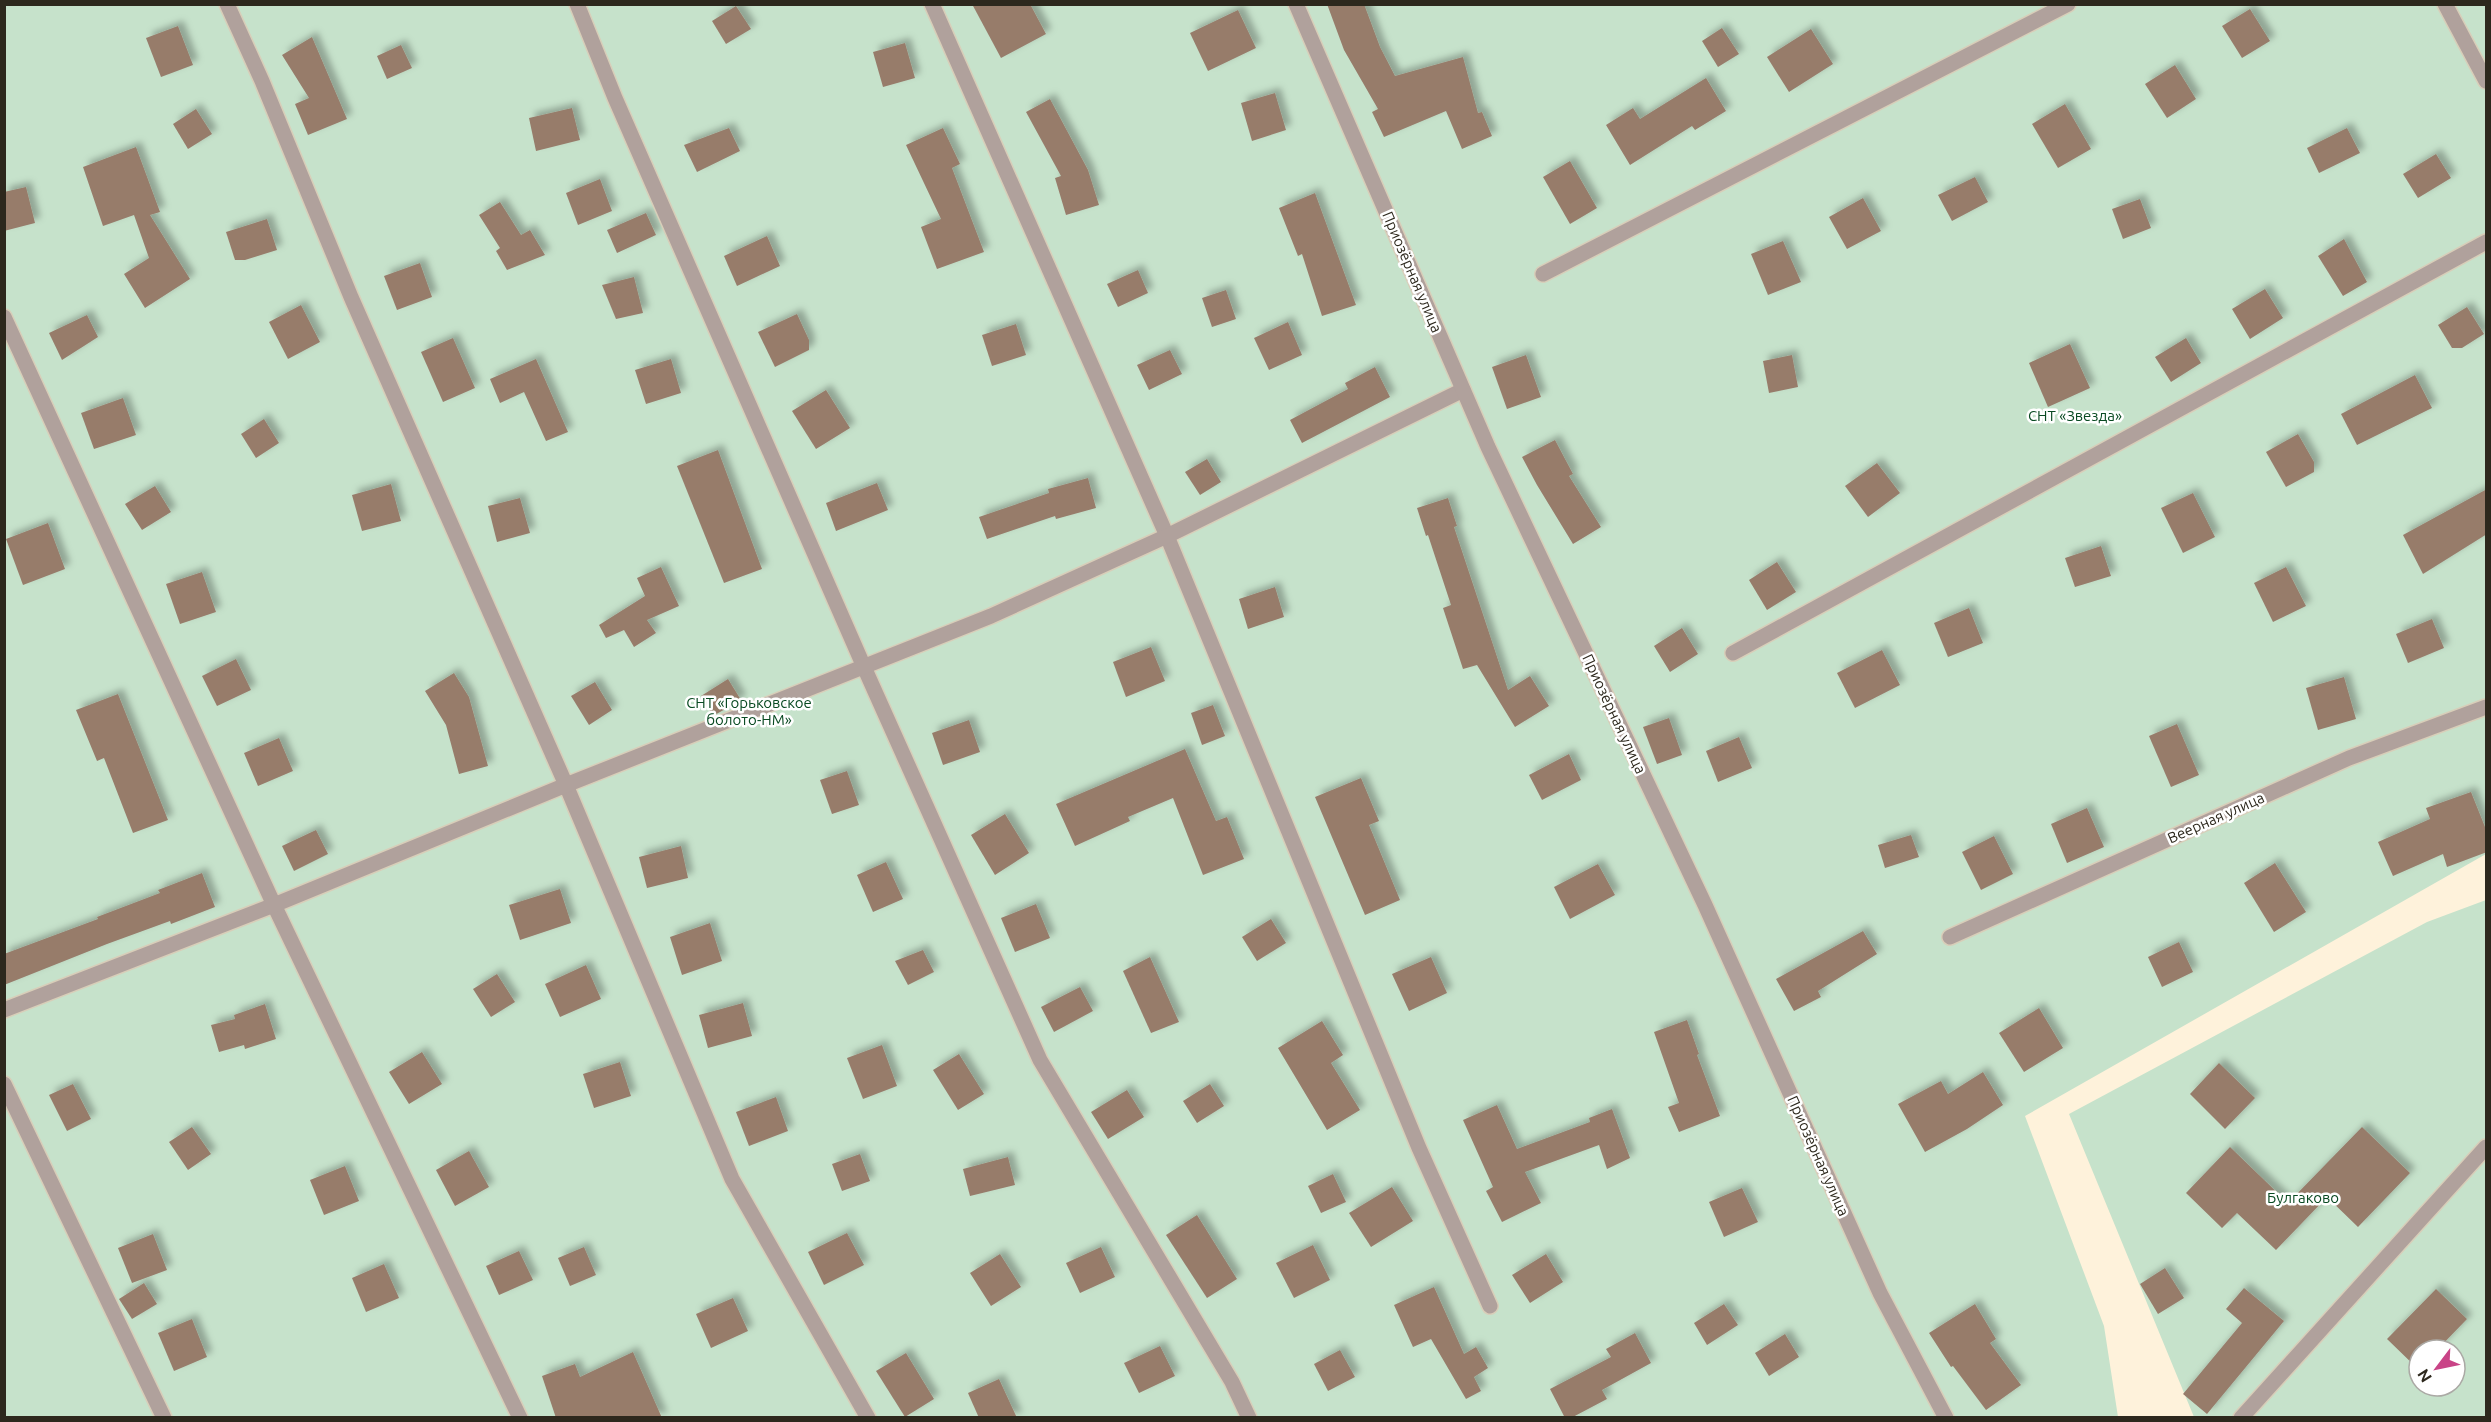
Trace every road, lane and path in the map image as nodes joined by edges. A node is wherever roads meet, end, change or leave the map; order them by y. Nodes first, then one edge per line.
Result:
1 (227, 4) edge
2 (577, 4) edge
3 (932, 4) edge
4 (1296, 4) edge
5 (2068, 4) edge
6 (2445, 4) edge
7 (2487, 81) edge
8 (2487, 242) edge
9 (1543, 274) dead end
10 (4, 317) edge
11 (1463, 390) junction
12 (1167, 536) junction
13 (1733, 653) dead end
14 (864, 668) junction
15 (2487, 707) edge
16 (566, 785) junction
17 (274, 905) junction
18 (1950, 937) dead end
19 (4, 1010) edge
20 (4, 1083) edge
21 (2487, 1148) edge
22 (1490, 1306) dead end
23 (164, 1418) edge
24 (520, 1418) edge
25 (868, 1418) edge
26 (1250, 1418) edge
27 (1946, 1418) edge
28 (2241, 1418) edge

1 - 16 street
2 - 14 street
3 - 12 street
4 - 11 street, Приозёрная улица
5 - 9 street
6 - 7 street
8 - 13 street
10 - 17 street
11 - 12 street
11 - 27 street, Приозёрная улица
12 - 14 street
12 - 22 street
14 - 16 street
14 - 26 street
15 - 18 street, Веерная улица
16 - 17 street
16 - 25 street
17 - 19 street
17 - 24 street
20 - 23 street
21 - 28 street

